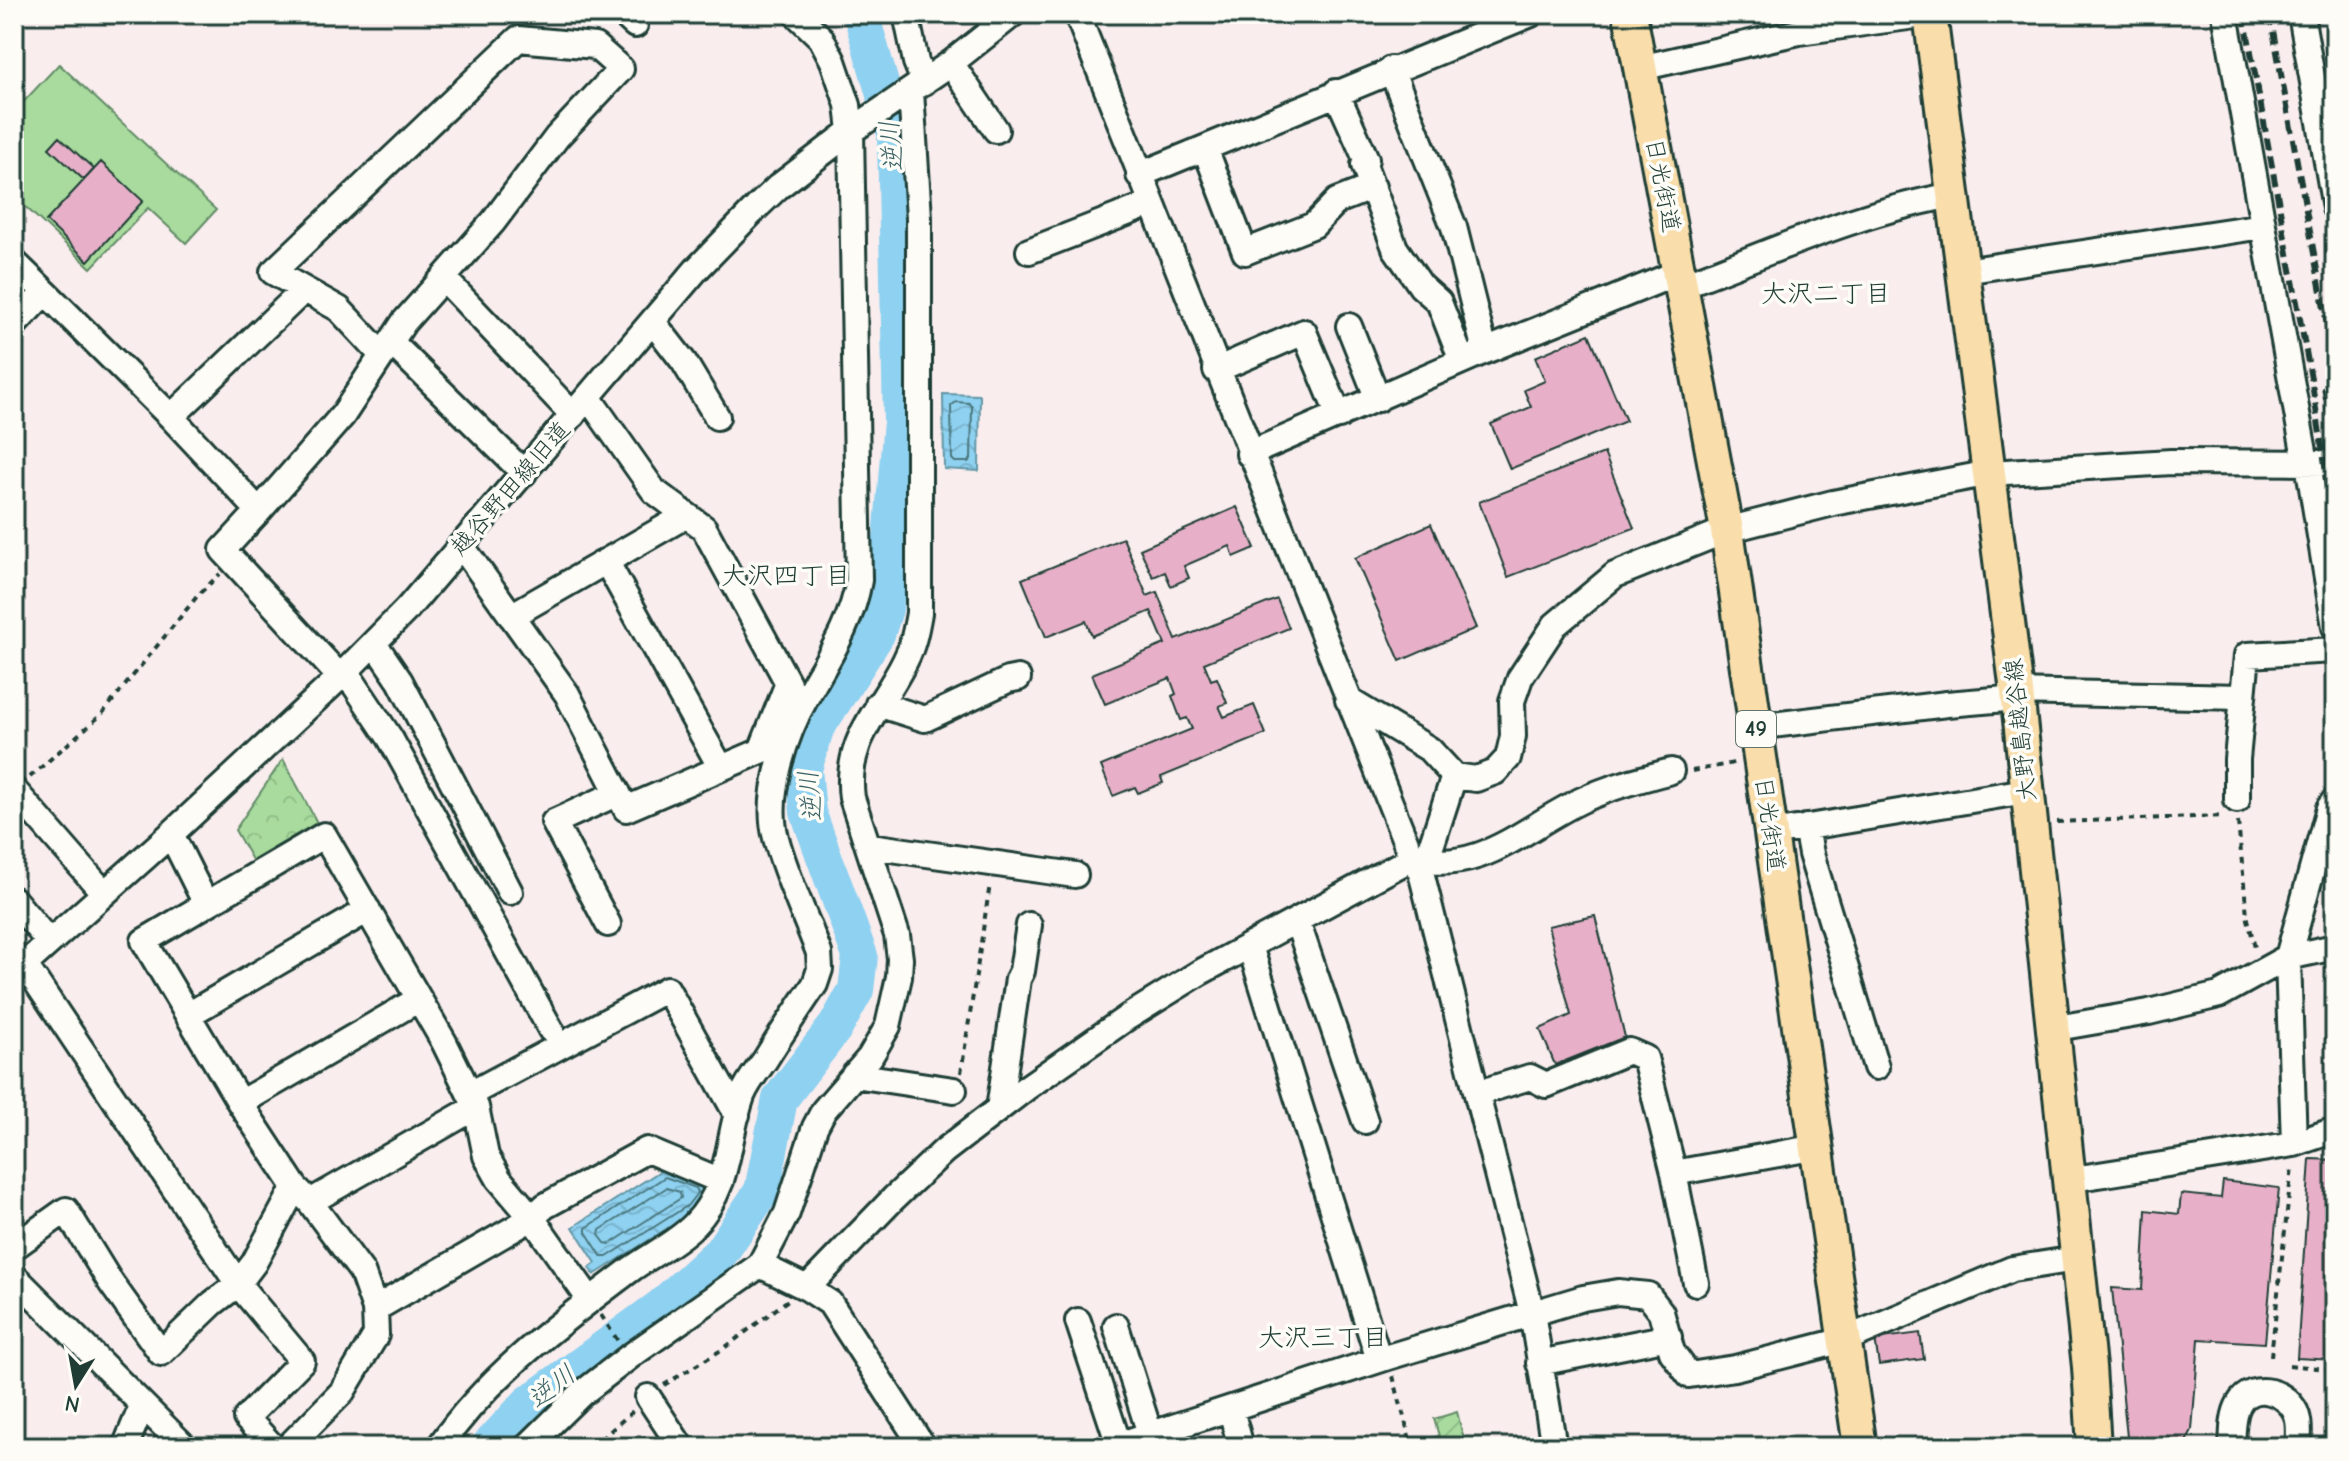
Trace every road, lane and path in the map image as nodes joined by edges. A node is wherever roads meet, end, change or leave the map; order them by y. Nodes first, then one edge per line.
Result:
1 (796, 14) edge
2 (906, 14) edge
3 (1013, 14) edge
4 (1077, 14) edge
5 (1531, 14) edge
6 (1630, 14) edge
7 (1930, 14) edge
8 (2225, 14) edge
9 (2301, 14) edge
10 (951, 63) junction
11 (2335, 66) edge
12 (1640, 68) junction
13 (1391, 69) junction
14 (2311, 69) junction
15 (913, 89) junction
16 (1336, 92) junction
17 (856, 127) junction
18 (996, 130) dead end
19 (1205, 148) junction
20 (1139, 175) junction
21 (1373, 187) junction
22 (1954, 195) junction
23 (1150, 204) junction
24 (2335, 205) edge
25 (2263, 226) junction
26 (1029, 251) dead end
27 (14, 262) edge
28 (1964, 271) junction
29 (1681, 279) junction
30 (452, 287) dead end
31 (303, 291) junction
32 (45, 292) junction
33 (653, 322) junction
34 (14, 325) edge
35 (1349, 326) dead end
36 (390, 351) junction
37 (1485, 351) junction
38 (1462, 361) junction
39 (1216, 370) junction
40 (1378, 399) junction
41 (581, 406) junction
42 (1339, 416) junction
43 (171, 417) junction
44 (717, 417) dead end
45 (1249, 454) junction
46 (2307, 463) junction
47 (2335, 463) edge
48 (524, 473) junction
49 (1990, 473) junction
50 (259, 511) junction
51 (685, 516) junction
52 (1727, 530) junction
53 (461, 545) junction
54 (233, 560) junction
55 (606, 561) junction
56 (511, 616) junction
57 (2335, 627) edge
58 (374, 643) junction
59 (2335, 650) edge
60 (343, 675) junction
61 (1018, 678) dead end
62 (2018, 695) junction
63 (2242, 697) junction
64 (1348, 700) junction
65 (878, 704) junction
66 (1758, 743) junction
67 (721, 768) junction
68 (1671, 771) joint
69 (1454, 776) junction
70 (17, 786) edge
71 (618, 793) junction
72 (2237, 800) dead end
73 (2335, 800) edge
74 (2028, 807) junction
75 (1806, 827) junction
76 (1772, 833) junction
77 (171, 834) junction
78 (870, 846) junction
79 (1419, 860) junction
80 (993, 863) junction
81 (1075, 875) dead end
82 (510, 892) dead end
83 (104, 893) junction
84 (14, 900) edge
85 (206, 904) junction
86 (368, 910) junction
87 (1297, 921) junction
88 (608, 924) dead end
89 (1029, 925) dead end
90 (49, 942) junction
91 (1250, 946) junction
92 (2335, 947) edge
93 (2288, 957) junction
94 (19, 969) edge
95 (2261, 973) junction
96 (419, 999) junction
97 (188, 1015) junction
98 (2051, 1029) junction
99 (551, 1030) dead end
100 (1876, 1067) dead end
101 (854, 1075) junction
102 (957, 1087) joint
103 (1478, 1093) junction
104 (473, 1100) junction
105 (240, 1103) junction
106 (999, 1109) junction
107 (737, 1115) junction
108 (1365, 1121) dead end
109 (2335, 1130) edge
110 (2294, 1144) junction
111 (1817, 1147) junction
112 (1674, 1173) junction
113 (2067, 1180) junction
114 (721, 1181) junction
115 (303, 1195) junction
116 (532, 1218) junction
117 (14, 1247) edge
118 (2076, 1259) junction
119 (760, 1265) junction
120 (14, 1276) edge
121 (1696, 1283) dead end
122 (238, 1284) junction
123 (807, 1288) junction
124 (594, 1306) junction
125 (375, 1309) junction
126 (1532, 1313) junction
127 (1078, 1321) dead end
128 (1116, 1326) dead end
129 (1669, 1337) junction
130 (1844, 1340) junction
131 (618, 1341) dead end
132 (2271, 1356) dead end
133 (1383, 1359) junction
134 (1539, 1363) junction
135 (2289, 1365) dead end
136 (2335, 1370) edge
137 (648, 1397) junction
138 (142, 1406) junction
139 (1231, 1410) junction
140 (1150, 1434) junction
141 (1115, 1446) edge
142 (125, 1447) edge
143 (185, 1447) edge
144 (273, 1447) edge
145 (288, 1447) edge
146 (439, 1447) edge
147 (527, 1447) edge
148 (592, 1447) edge
149 (681, 1447) edge
150 (923, 1447) edge
151 (1241, 1447) edge
152 (1412, 1447) edge
153 (1554, 1447) edge
154 (1860, 1447) edge
155 (2094, 1447) edge
156 (2232, 1447) edge
157 (2298, 1447) edge

1 - 17 street
2 - 15 street
3 - 10 street, 越谷野田線旧道
4 - 20 street
5 - 13 street
6 - 12 main road, 日光街道 / 49
7 - 12 street
7 - 22 main road, 大野島越谷線
8 - 25 street
9 - 14 street
10 - 15 street, 越谷野田線旧道
10 - 18 street
11 - 14 street
12 - 29 main road, 日光街道 / 49
13 - 16 street
13 - 37 street
14 - 24 street
15 - 17 street, 越谷野田線旧道
15 - 65 street
16 - 19 street
16 - 21 street
17 - 33 street, 越谷野田線旧道
17 - 107 street
19 - 20 street
19 - 21 street
20 - 23 street
21 - 38 street
22 - 28 main road, 大野島越谷線
22 - 29 street
23 - 26 street
23 - 39 street
25 - 28 street
25 - 46 street
27 - 32 street
28 - 49 main road, 大野島越谷線
29 - 37 street
29 - 52 main road, 日光街道 / 49
30 - 41 street
31 - 36 street
31 - 36 street
31 - 43 street
32 - 34 street
32 - 43 street
33 - 41 street, 越谷野田線旧道
33 - 44 street
35 - 40 street
36 - 48 street
36 - 50 street
37 - 38 street
38 - 40 street
39 - 42 street
39 - 45 street
40 - 42 street
41 - 48 street, 越谷野田線旧道
41 - 51 street
42 - 45 street
43 - 50 street
45 - 64 street
46 - 47 street
46 - 49 street
46 - 57 street
48 - 53 street, 越谷野田線旧道
49 - 52 street
49 - 62 main road, 大野島越谷線
50 - 54 street
51 - 55 street
51 - 67 street
52 - 66 main road, 日光街道 / 49
52 - 69 street
53 - 56 street
53 - 58 street, 越谷野田線旧道
54 - 60 street
54 - 70 path
55 - 56 street
55 - 67 street
56 - 71 street
58 - 60 street, 越谷野田線旧道
58 - 82 street
59 - 63 street
60 - 77 street, 越谷野田線旧道
60 - 99 street
61 - 65 street
62 - 63 street
62 - 66 street
62 - 74 main road, 大野島越谷線
63 - 72 street
64 - 69 street
64 - 79 street
65 - 78 street
66 - 68 path
66 - 76 main road, 日光街道 / 49
67 - 71 street
68 - 79 street
69 - 79 street
70 - 83 street
71 - 88 street
73 - 93 street
74 - 75 street
74 - 95 path
74 - 98 main road, 大野島越谷線
75 - 76 street
75 - 100 street
76 - 111 main road, 日光街道 / 49
77 - 83 street, 越谷野田線旧道
77 - 85 street
78 - 80 street
78 - 101 street
79 - 87 street
79 - 103 street
80 - 81 street
80 - 102 path
83 - 90 street, 越谷野田線旧道
84 - 90 street
85 - 86 street
85 - 97 street
86 - 96 street
86 - 97 street
87 - 91 street
87 - 108 street
89 - 106 street
90 - 94 street, 越谷野田線旧道
91 - 106 street
91 - 133 street
92 - 93 street
93 - 95 street
93 - 110 street
94 - 122 street
95 - 98 street
96 - 104 street
96 - 105 street
97 - 105 street
98 - 113 main road, 大野島越谷線
101 - 102 street
101 - 119 street
103 - 112 street
103 - 126 street
104 - 107 street
104 - 115 street
104 - 116 street
105 - 115 street
106 - 123 street
107 - 114 street
109 - 110 street
110 - 113 street
110 - 132 path
111 - 112 street
111 - 130 main road, 日光街道 / 49
112 - 121 street
113 - 118 main road, 大野島越谷線
114 - 116 street
114 - 124 street
115 - 122 street
115 - 125 street
116 - 124 street
116 - 125 street
117 - 122 street
118 - 130 street
118 - 155 main road, 大野島越谷線
119 - 123 street
119 - 147 street
120 - 138 street
122 - 144 street
123 - 137 path
123 - 150 street
124 - 131 path
124 - 146 street
125 - 145 street
126 - 129 street
126 - 133 street
126 - 134 street
127 - 141 street
128 - 140 street
129 - 130 street
129 - 134 street
130 - 154 main road, 日光街道 / 49
133 - 139 street
133 - 152 path
134 - 153 street
135 - 136 path
137 - 148 path
137 - 149 street
138 - 142 street
138 - 143 street
139 - 140 street
139 - 151 street
140 - 141 street
156 - 157 street

